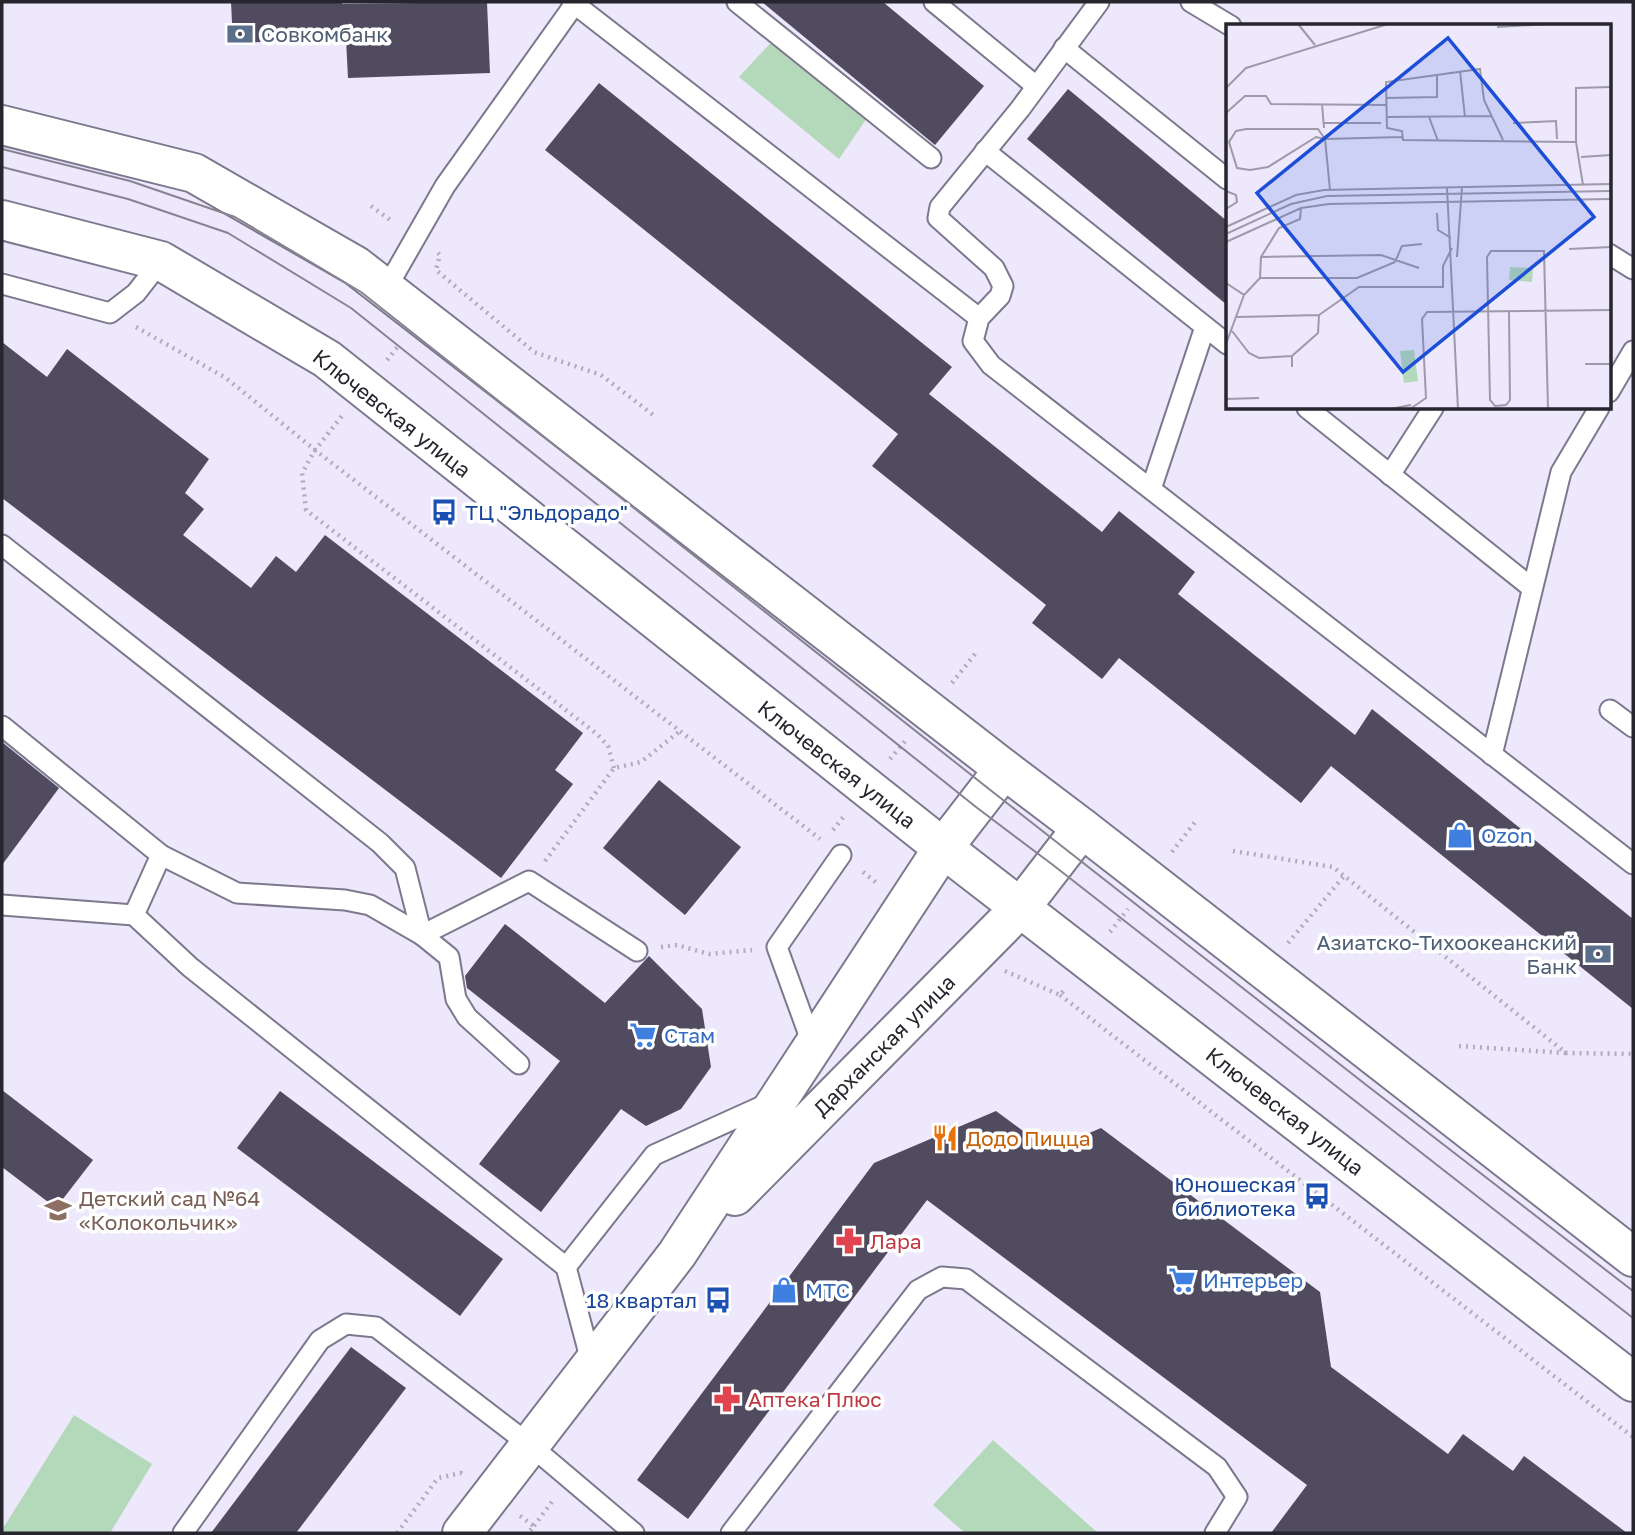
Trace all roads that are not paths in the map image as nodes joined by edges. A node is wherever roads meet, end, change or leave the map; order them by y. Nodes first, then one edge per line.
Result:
1 (737, 2) edge
2 (934, 2) edge
3 (1099, 2) edge
4 (1191, 2) edge
5 (574, 3) edge
6 (1228, 24) edge
7 (1064, 48) junction
8 (1036, 86) junction
9 (2, 125) edge
10 (985, 151) junction
11 (931, 158) dead end
12 (1226, 179) edge
13 (2, 220) edge
14 (1610, 255) edge
15 (161, 261) junction
16 (1633, 269) edge
17 (2, 284) edge
18 (386, 289) junction
19 (979, 318) junction
20 (1205, 327) junction
21 (1226, 343) edge
22 (1633, 351) edge
23 (1610, 390) edge
24 (1309, 410) edge
25 (1432, 410) edge
26 (1598, 410) edge
27 (1390, 475) junction
28 (1151, 489) junction
29 (2, 545) edge
30 (1532, 588) junction
31 (1611, 710) dead end
32 (2, 726) edge
33 (1633, 727) edge
34 (1492, 755) junction
35 (1004, 769) junction
36 (1082, 828) junction
37 (943, 848) junction
38 (160, 855) junction
39 (841, 855) road end
40 (1633, 864) edge
41 (2, 905) edge
42 (1021, 907) junction
43 (134, 915) junction
44 (422, 935) junction
45 (637, 951) road end
46 (813, 1046) junction
47 (519, 1064) dead end
48 (778, 1099) junction
49 (677, 1254) junction
50 (1633, 1257) edge
51 (566, 1266) junction
52 (592, 1365) junction
53 (1633, 1382) edge
54 (530, 1445) junction
55 (183, 1533) edge
56 (462, 1533) edge
57 (634, 1533) edge
58 (731, 1533) edge
59 (1215, 1533) edge

1 - 11 lane
2 - 8 lane
3 - 7 lane
4 - 6 lane
5 - 18 lane
5 - 19 lane
7 - 8 lane
7 - 12 lane
8 - 10 lane
9 - 18 main road
10 - 19 lane
10 - 20 lane
13 - 15 main road, Ключевская улица
14 - 16 lane
15 - 17 lane
15 - 37 main road, Ключевская улица
18 - 35 main road
19 - 28 lane
20 - 21 lane
20 - 28 lane
22 - 23 lane
24 - 27 lane
25 - 27 lane
26 - 30 lane
27 - 30 lane
28 - 34 lane
29 - 44 lane
30 - 34 lane
31 - 33 lane
32 - 38 lane
34 - 40 lane
35 - 36 main road
35 - 37 main road, Дарханская улица
36 - 42 main road, Дарханская улица
36 - 50 main road
37 - 42 main road, Ключевская улица
37 - 46 main road, Дарханская улица
38 - 43 lane
38 - 44 lane
39 - 46 lane
41 - 43 lane
42 - 49 main road, Дарханская улица
42 - 53 main road, Ключевская улица
43 - 51 lane
44 - 45 lane
44 - 47 lane
46 - 48 main road, Дарханская улица
48 - 49 main road, Дарханская улица
48 - 51 lane
49 - 52 main road, Дарханская улица
51 - 52 lane
52 - 54 main road, Дарханская улица
54 - 55 lane
54 - 56 main road, Дарханская улица
54 - 57 lane
58 - 59 lane

